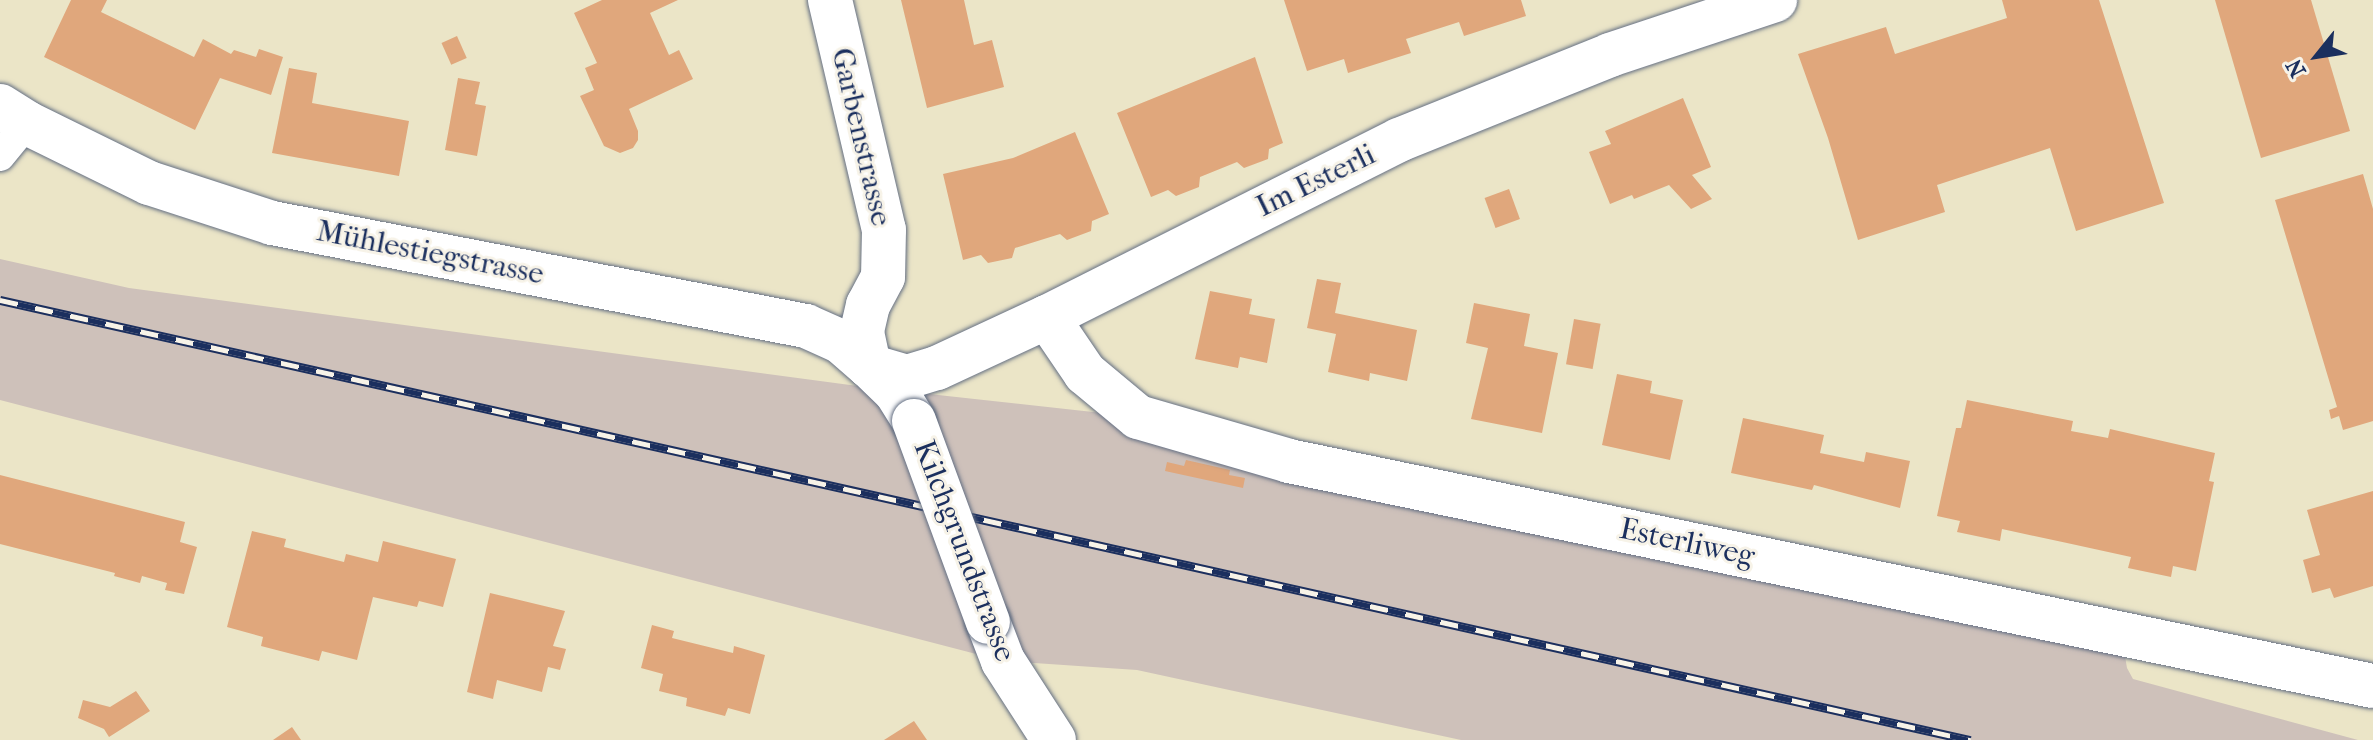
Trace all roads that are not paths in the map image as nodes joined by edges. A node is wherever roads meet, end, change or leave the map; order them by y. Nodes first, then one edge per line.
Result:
1 (830, 0) edge
2 (1775, 0) edge
3 (9, 128) edge
4 (1047, 317) junction
5 (869, 366) junction
6 (2373, 686) edge
7 (1054, 740) edge

1 - 5 street, Garbenstrasse
2 - 4 street, Im Esterli
3 - 5 street, Mühlestiegstrasse
4 - 5 street, Im Esterli
4 - 6 street, Esterliweg
5 - 7 street, Kilchgrundstrasse, bridge

